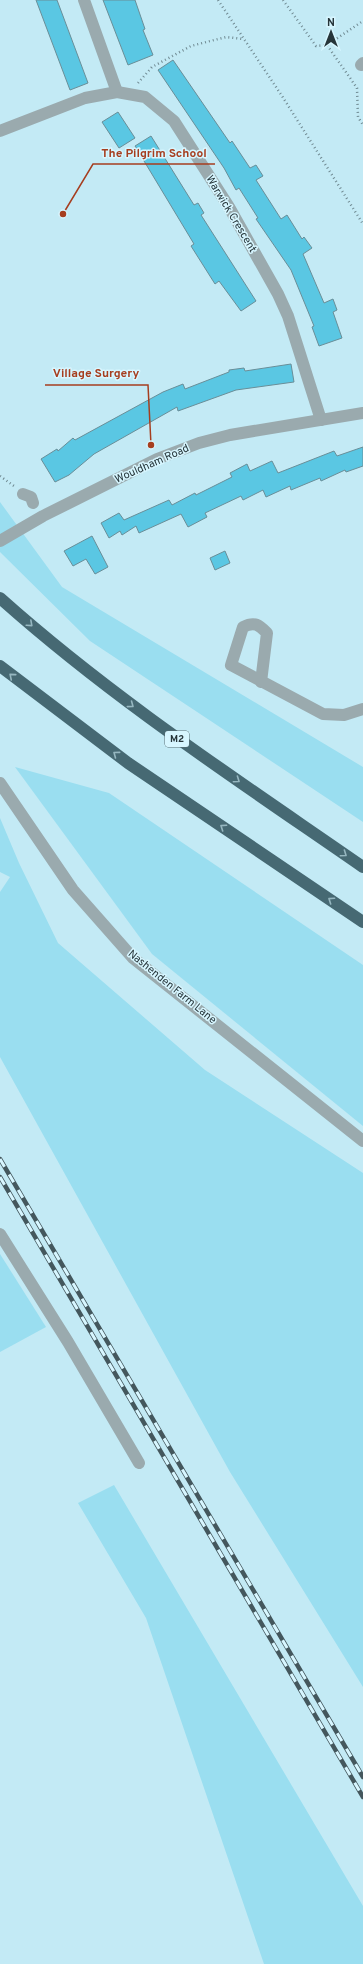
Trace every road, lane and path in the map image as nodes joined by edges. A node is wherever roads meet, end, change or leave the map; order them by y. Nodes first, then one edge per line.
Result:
1 (84, 0) edge
2 (218, 0) edge
3 (283, 0) edge
4 (363, 21) edge
5 (244, 39) junction
6 (326, 45) junction
7 (123, 93) junction
8 (363, 125) edge
9 (0, 131) edge
10 (363, 224) edge
11 (363, 413) edge
12 (321, 420) junction
13 (0, 474) edge
14 (6, 479) dead end
15 (24, 494) dead end
16 (33, 503) dead end
17 (0, 541) edge
18 (0, 598) edge
19 (0, 666) edge
20 (261, 682) junction
21 (363, 709) edge
22 (0, 783) edge
23 (363, 867) edge
24 (363, 922) edge
25 (363, 1141) edge
26 (0, 1234) edge
27 (139, 1463) dead end

1 - 7 street
2 - 5 path
3 - 6 path
4 - 6 path
5 - 7 path
5 - 10 path
6 - 8 path
7 - 9 street, Warwick Crescent
7 - 12 street, Warwick Crescent
11 - 12 street, Wouldham Road
12 - 17 street, Wouldham Road
13 - 14 path
15 - 16 street
18 -> 23 highway, M2
24 -> 19 highway
20 - 20 street
20 - 21 street
22 - 25 street, Nashenden Farm Lane
26 - 27 street

